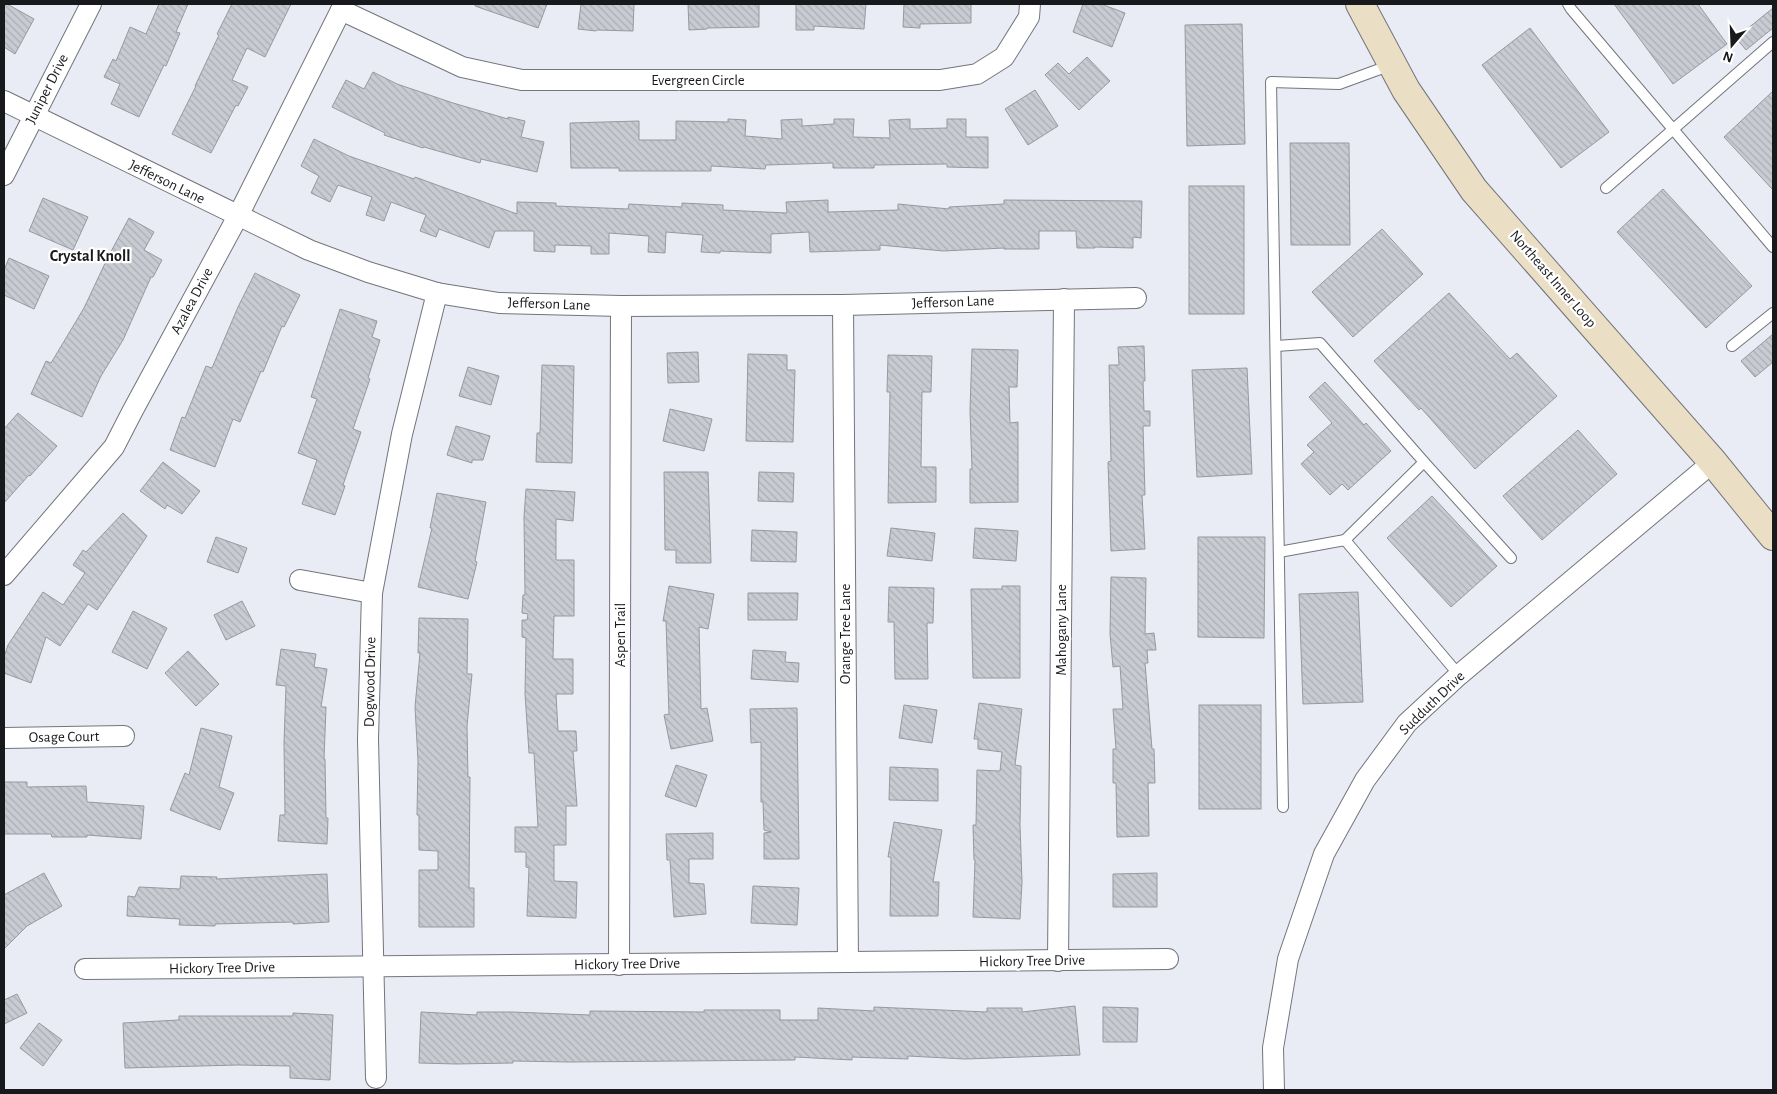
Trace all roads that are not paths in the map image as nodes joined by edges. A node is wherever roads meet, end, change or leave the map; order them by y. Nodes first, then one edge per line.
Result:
1 (91, 4) edge
2 (1030, 4) edge
3 (1360, 4) edge
4 (1568, 4) edge
5 (342, 7) edge
6 (1773, 42) edge
7 (1392, 64) junction
8 (4, 101) edge
9 (34, 116) junction
10 (1673, 129) junction
11 (4, 175) edge
12 (1606, 188) dead end
13 (238, 216) junction
14 (1773, 247) edge
15 (437, 293) junction
16 (1136, 298) dead end
17 (1064, 299) junction
18 (843, 305) junction
19 (621, 306) junction
20 (1773, 313) edge
21 (1276, 346) junction
22 (1732, 346) dead end
23 (1424, 462) junction
24 (1713, 462) junction
25 (1773, 536) edge
26 (1345, 540) junction
27 (1279, 552) junction
28 (1511, 558) dead end
29 (4, 575) edge
30 (300, 580) dead end
31 (372, 593) junction
32 (1459, 675) junction
33 (124, 736) dead end
34 (4, 738) edge
35 (1282, 807) dead end
36 (1168, 959) dead end
37 (1058, 960) junction
38 (848, 962) junction
39 (619, 964) junction
40 (373, 967) junction
41 (85, 969) dead end
42 (376, 1078) dead end
43 (1274, 1090) edge

1 - 9 street, Juniper Drive
2 - 5 street, Evergreen Circle
3 - 7 main road, Northeast Inner Loop
4 - 10 lane
5 - 13 street, Azalea Drive
6 - 10 lane
7 - 21 lane
7 - 24 main road, Northeast Inner Loop
8 - 9 street, Jefferson Lane
9 - 11 street, Juniper Drive
9 - 13 street, Jefferson Lane
10 - 12 lane
10 - 14 lane
13 - 15 street, Jefferson Lane
13 - 29 street, Azalea Drive
15 - 19 street, Jefferson Lane
15 - 31 street, Dogwood Drive
16 - 17 street, Jefferson Lane
17 - 18 street, Jefferson Lane
17 - 37 street, Mahogany Lane
18 - 19 street, Jefferson Lane
18 - 38 street, Orange Tree Lane
19 - 39 street, Aspen Trail
20 - 22 lane
21 - 23 lane
21 - 27 lane
23 - 26 lane
23 - 28 lane
24 - 25 main road, Northeast Inner Loop
24 - 32 street, Sudduth Drive
26 - 27 lane
26 - 32 lane
27 - 35 lane
30 - 31 street
31 - 40 street, Dogwood Drive
32 - 43 street, Sudduth Drive
33 - 34 street, Osage Court
36 - 37 street, Hickory Tree Drive
37 - 38 street, Hickory Tree Drive
38 - 39 street, Hickory Tree Drive
39 - 40 street, Hickory Tree Drive
40 - 41 street, Hickory Tree Drive
40 - 42 street, Dogwood Drive

